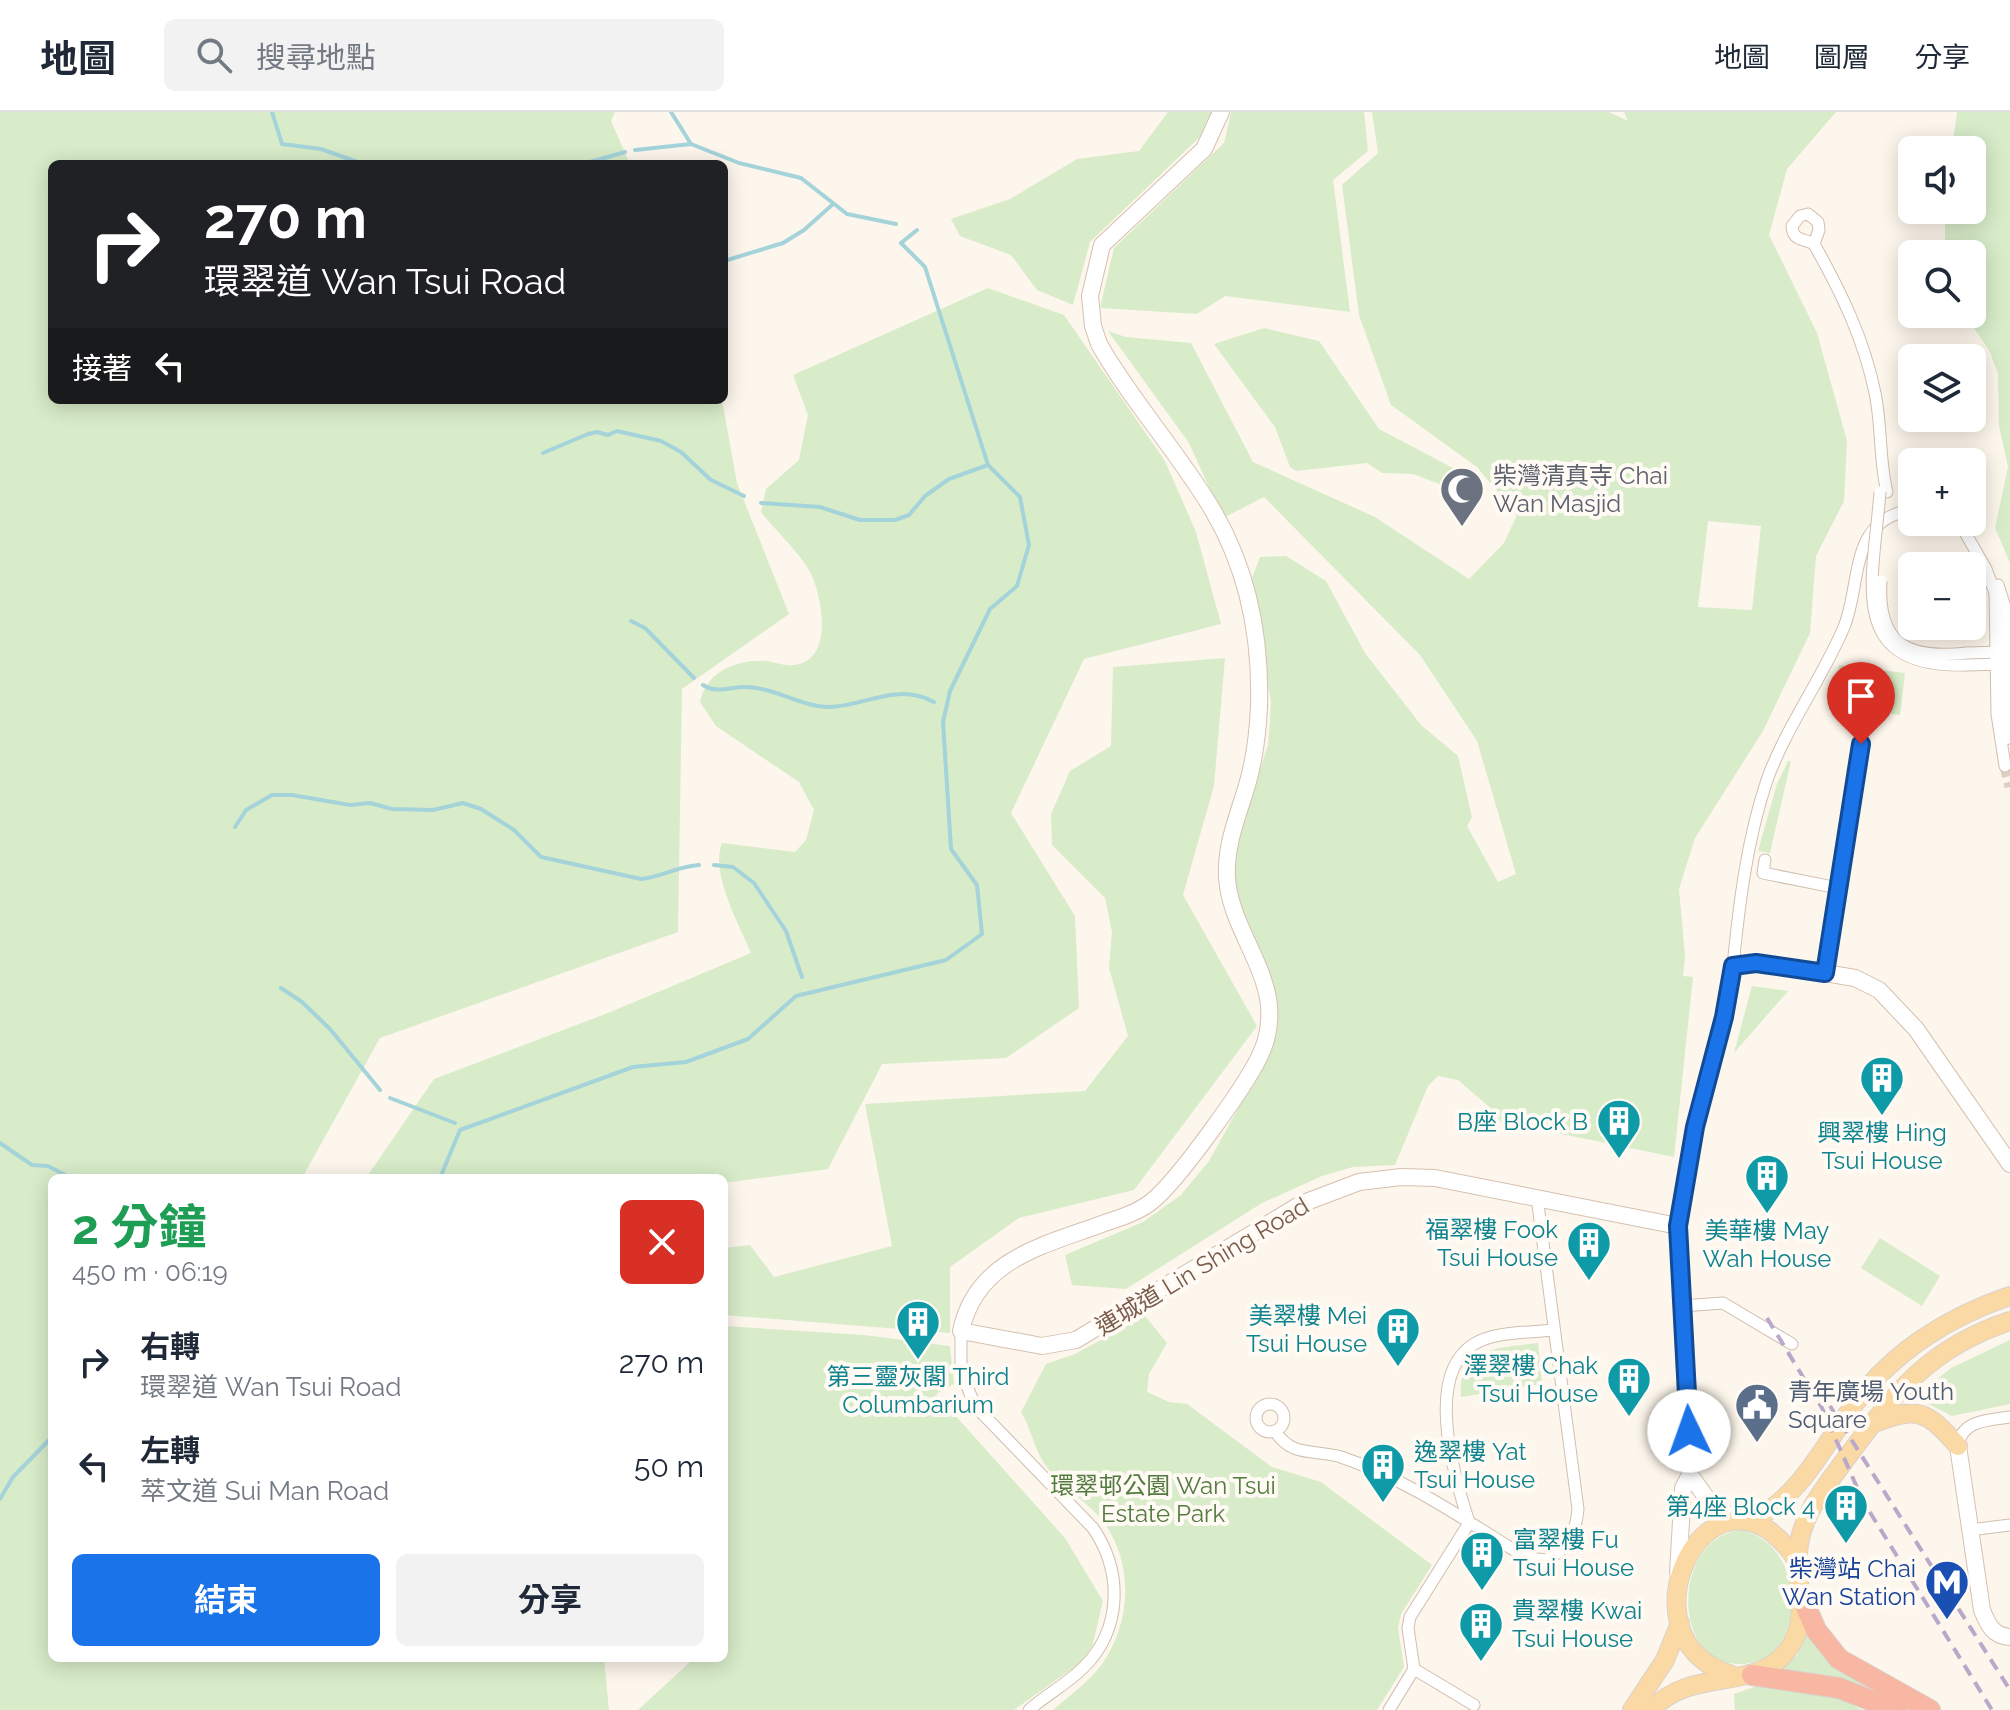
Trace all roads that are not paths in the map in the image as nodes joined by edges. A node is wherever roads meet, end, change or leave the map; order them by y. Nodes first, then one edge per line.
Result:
1 (1221, 112) edge
2 (1815, 246) dead end
3 (1898, 515) edge
4 (1967, 536) edge
5 (2001, 658) junction
6 (1861, 744) dead end
7 (2007, 764) edge
8 (1765, 860) dead end
9 (1838, 888) junction
10 (1733, 966) junction
11 (1825, 973) junction
12 (2010, 1164) edge
13 (1537, 1197) junction
14 (1678, 1226) junction
15 (2010, 1296) edge
16 (1682, 1306) junction
17 (2010, 1321) edge
18 (1553, 1330) junction
19 (961, 1331) junction
20 (1792, 1344) dead end
21 (2010, 1417) edge
22 (1872, 1424) junction
23 (1275, 1431) dead end
24 (1958, 1446) junction
25 (1690, 1475) junction
26 (1744, 1520) junction
27 (1469, 1523) junction
28 (2010, 1525) edge
29 (1970, 1530) junction
30 (1798, 1562) junction
31 (1678, 1573) junction
32 (1802, 1598) junction
33 (1680, 1623) junction
34 (2005, 1636) edge
35 (1414, 1669) junction
36 (1743, 1676) junction
37 (1474, 1705) dead end
38 (1029, 1710) edge
39 (1389, 1710) edge
40 (1632, 1710) edge
41 (1651, 1710) edge
42 (1896, 1710) edge
43 (1930, 1710) edge

1 - 19 street
2 - 5 street, bridge
3 - 10 street
4 - 5 street
5 - 7 street
6 - 9 street
8 - 9 street
9 - 11 street
10 - 11 street
10 - 14 street
11 - 12 street
13 - 14 street, 連城道 Lin Shing Road
13 - 18 street
13 - 19 street, 連城道 Lin Shing Road
14 - 16 street
15 - 26 main road
16 - 20 street
16 - 25 street
17 - 22 main road
18 - 27 street
18 - 27 street
19 - 38 street
21 - 24 street
22 - 24 main road
22 - 30 main road
23 - 27 street
24 - 29 street
25 - 26 street
25 - 31 street
26 - 30 main road
26 - 31 main road
27 - 35 street
28 - 29 street
29 - 34 street
30 - 32 main road
31 - 33 main road
32 - 36 main road
32 - 43 highway
33 - 36 main road
33 - 40 main road
35 - 37 street
35 - 39 street
36 - 41 main road
36 - 42 highway

